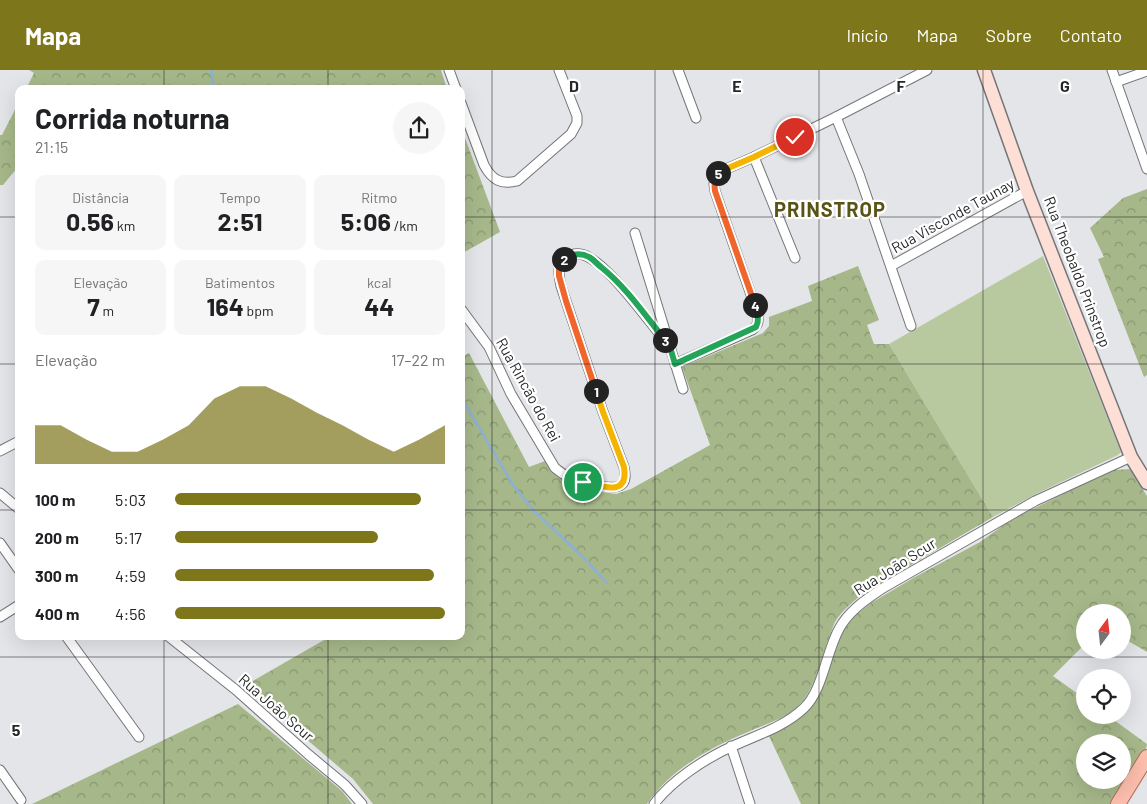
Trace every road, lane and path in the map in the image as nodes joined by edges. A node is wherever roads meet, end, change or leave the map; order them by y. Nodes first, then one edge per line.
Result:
1 (449, 70) edge
2 (560, 70) edge
3 (678, 70) edge
4 (926, 70) edge
5 (984, 70) edge
6 (1112, 70) edge
7 (1147, 71) edge
8 (1116, 82) junction
9 (455, 85) edge
10 (465, 114) edge
11 (836, 117) junction
12 (696, 118) dead end
13 (754, 157) junction
14 (1147, 169) edge
15 (1027, 191) junction
16 (636, 233) dead end
17 (795, 258) dead end
18 (891, 266) junction
19 (465, 314) edge
20 (911, 326) dead end
21 (670, 347) junction
22 (675, 364) junction
23 (683, 390) dead end
24 (15, 443) edge
25 (0, 451) edge
26 (1131, 456) junction
27 (1147, 483) edge
28 (0, 493) edge
29 (15, 506) edge
30 (0, 542) edge
31 (15, 564) edge
32 (15, 608) edge
33 (0, 617) edge
34 (69, 640) edge
35 (173, 640) edge
36 (139, 737) dead end
37 (731, 746) junction
38 (1147, 757) edge
39 (0, 770) edge
40 (1147, 775) edge
41 (21, 800) dead end
42 (362, 804) edge
43 (654, 804) edge
44 (750, 804) edge
45 (1118, 804) edge
46 (1127, 804) edge

1 - 9 street
2 - 10 street
3 - 12 street
4 - 11 street
5 - 15 street, Rua Theobaldo Prinstrop
6 - 8 street
7 - 8 street
8 - 14 street
11 - 13 street
11 - 18 street
13 - 17 street
13 - 22 street
15 - 18 street, Rua Visconde Taunay
15 - 26 street, Rua Theobaldo Prinstrop
16 - 21 street
18 - 20 street
19 - 21 street, Rua Rincão do Rei
21 - 22 street
22 - 23 street
24 - 25 street
26 - 27 street, Rua Theobaldo Prinstrop
26 - 37 street, Rua João Scur
28 - 29 street
30 - 31 street
32 - 33 street
34 - 36 street
35 - 42 street, Rua João Scur
37 - 43 street, Rua João Scur
37 - 44 street
38 - 45 main road
39 - 41 street
40 - 46 main road

